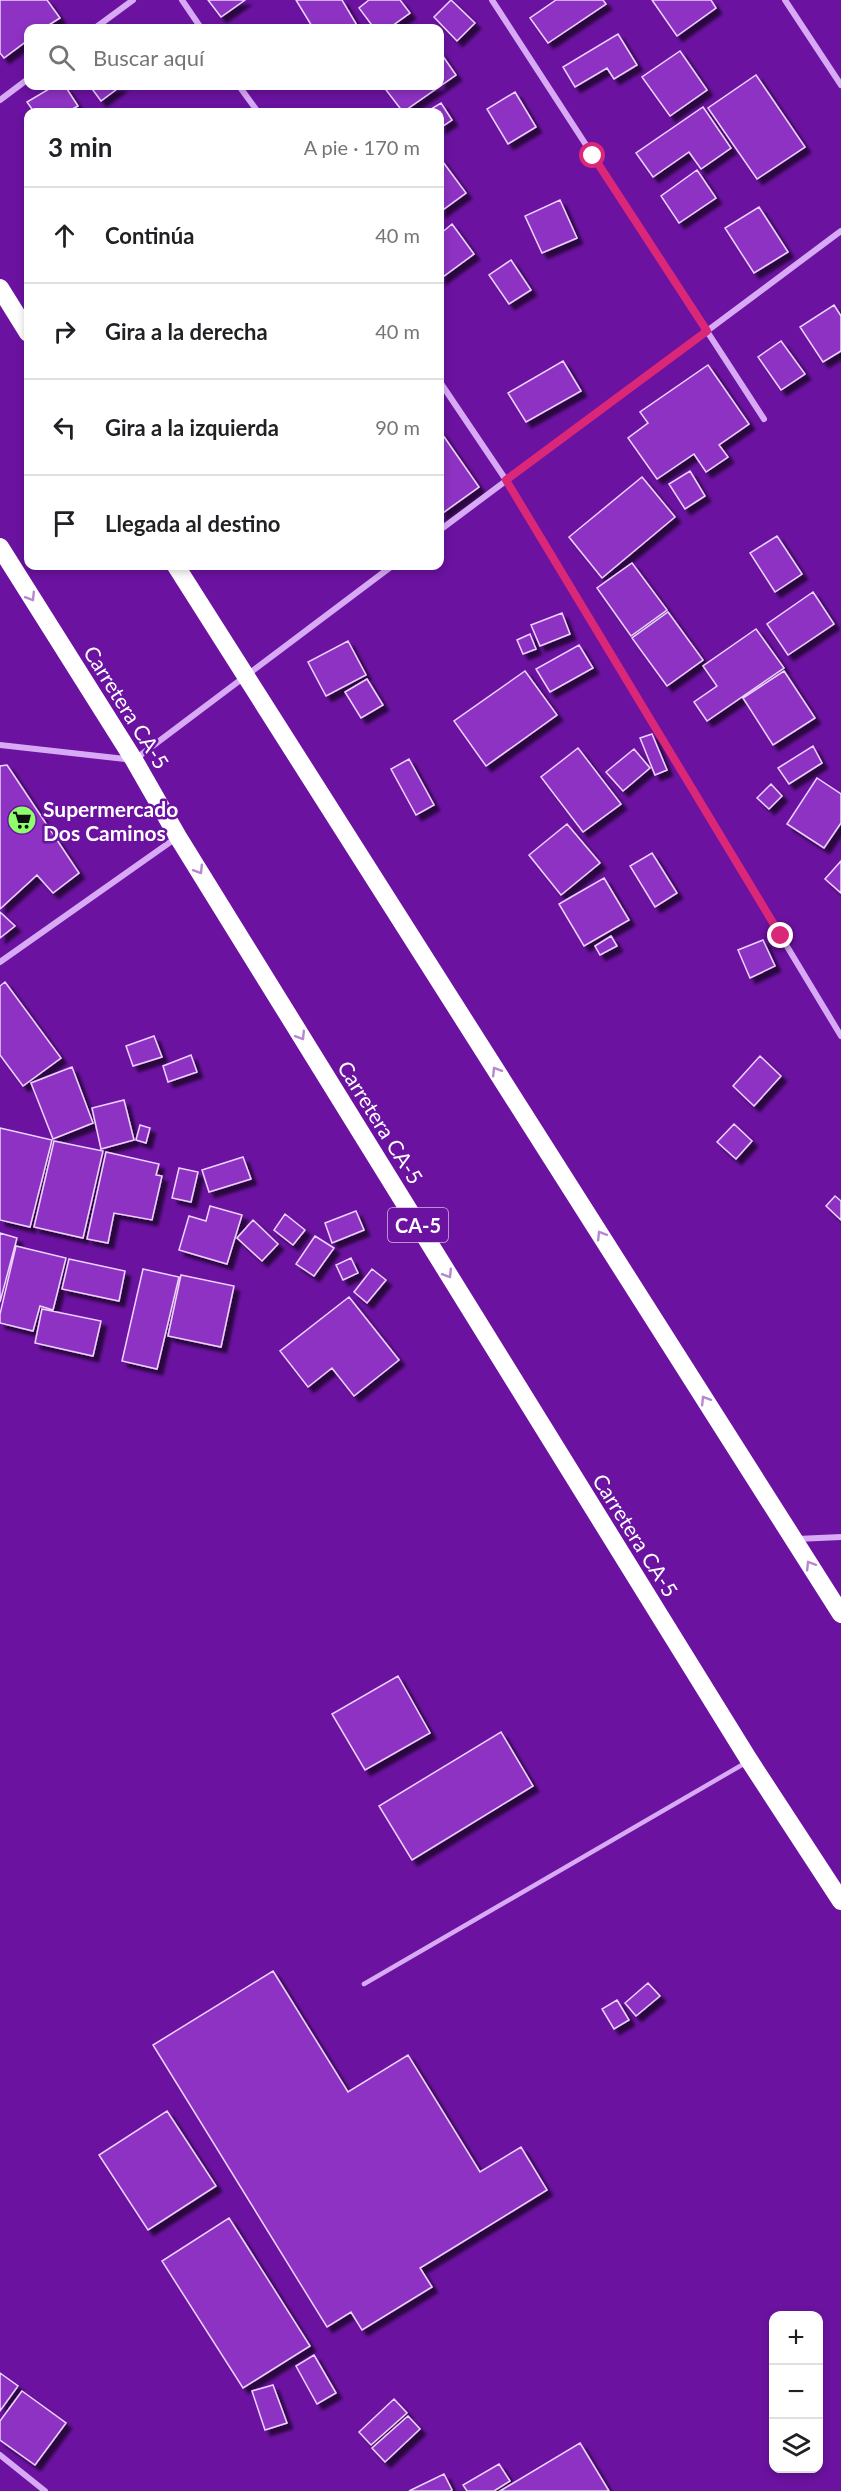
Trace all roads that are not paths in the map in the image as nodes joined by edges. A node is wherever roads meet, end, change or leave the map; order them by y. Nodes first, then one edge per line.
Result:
1 (133, 0) edge
2 (182, 0) edge
3 (492, 0) edge
4 (785, 0) edge
5 (100, 24) edge
6 (198, 24) edge
7 (24, 82) edge
8 (841, 85) edge
9 (242, 90) edge
10 (0, 100) edge
11 (255, 108) edge
12 (841, 231) edge
13 (0, 288) edge
14 (24, 327) edge
15 (707, 331) junction
16 (444, 388) edge
17 (764, 419) dead end
18 (506, 480) junction
19 (444, 527) edge
20 (0, 547) edge
21 (179, 570) edge
22 (387, 570) edge
23 (246, 675) junction
24 (1, 745) edge
25 (134, 760) junction
26 (178, 837) junction
27 (0, 962) edge
28 (841, 1036) edge
29 (841, 1538) edge
30 (794, 1539) junction
31 (841, 1614) edge
32 (749, 1760) junction
33 (841, 1901) edge
34 (364, 1984) dead end
35 (0, 2455) edge
36 (45, 2491) edge

1 - 5 street
2 - 6 street
3 - 15 street
4 - 8 street
7 - 10 street
9 - 11 street
12 - 15 street
13 - 14 highway
15 - 17 street
15 - 18 street
16 - 18 street
18 - 19 street
18 - 28 street
20 -> 25 highway, Carretera CA-5 / CA-5
21 - 23 highway
22 - 23 street
23 - 25 street
30 -> 23 highway
24 - 25 street
25 - 26 highway, Carretera CA-5 / CA-5
26 - 27 street
26 -> 32 highway, Carretera CA-5 / CA-5
29 - 30 street
31 -> 30 highway
32 - 33 highway, Carretera CA-5 / CA-5
32 - 34 lane
35 - 36 street

